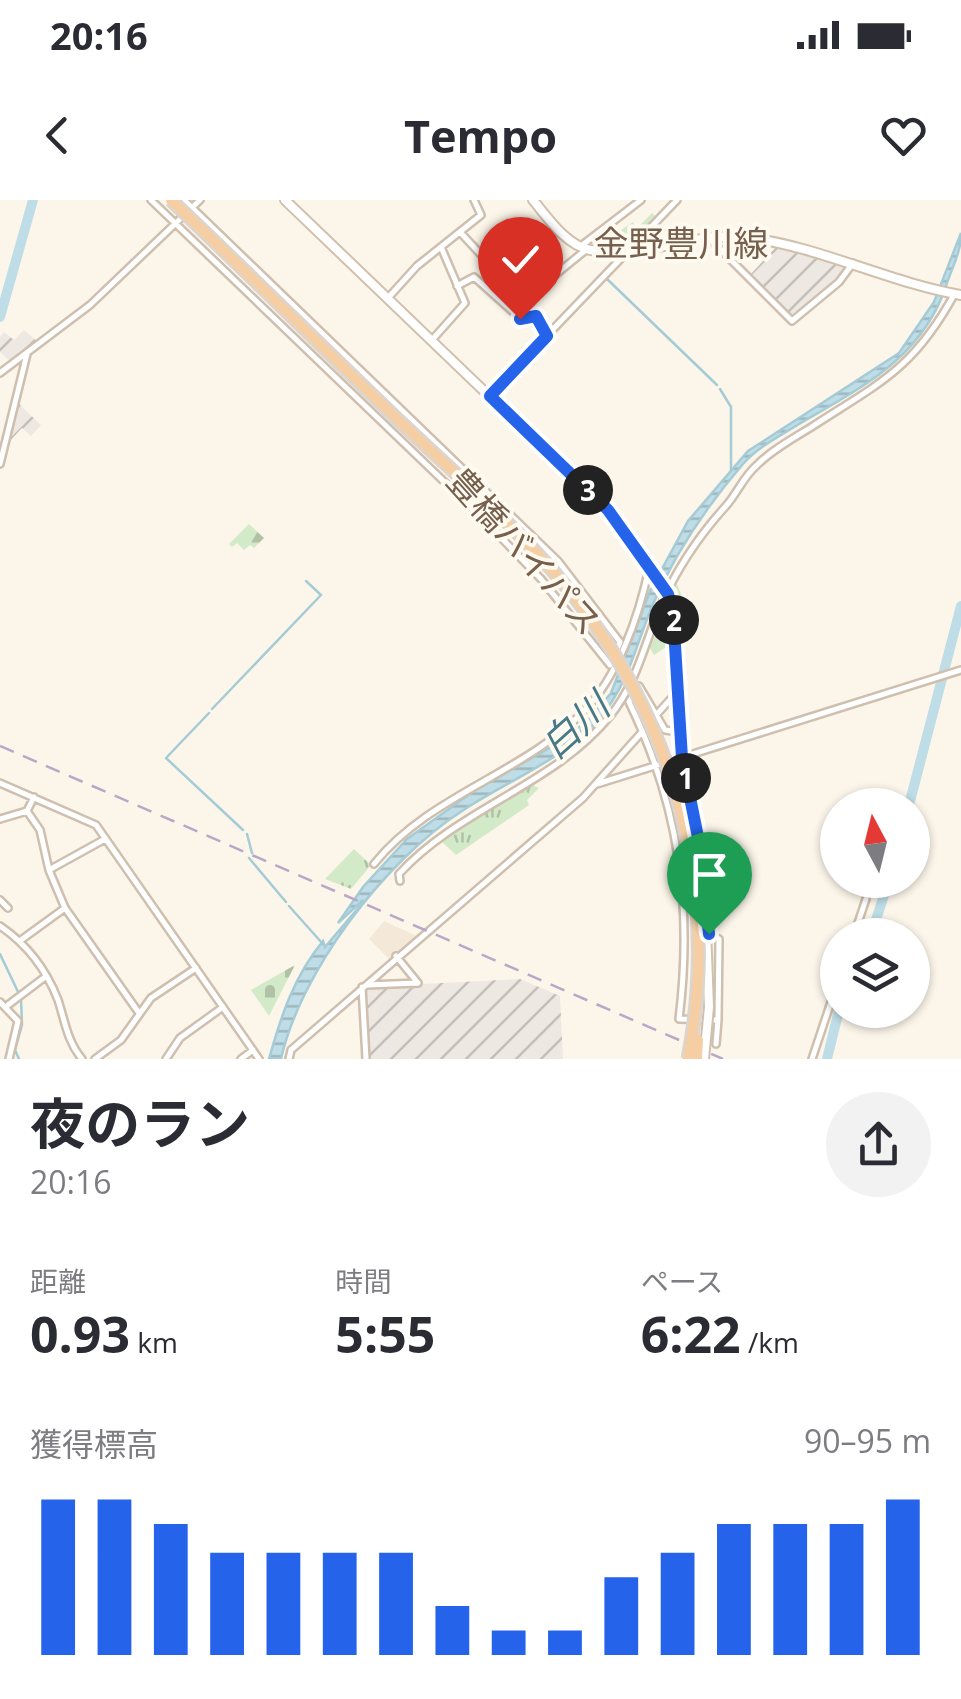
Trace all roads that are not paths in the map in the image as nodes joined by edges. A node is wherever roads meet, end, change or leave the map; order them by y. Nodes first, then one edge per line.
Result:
1 (152, 200) edge
2 (173, 200) edge
3 (184, 200) edge
4 (200, 200) edge
5 (285, 200) edge
6 (474, 200) edge
7 (533, 200) edge
8 (641, 200) edge
9 (677, 200) edge
10 (192, 208) junction
11 (176, 223) junction
12 (460, 232) junction
13 (711, 240) junction
14 (441, 247) junction
15 (584, 248) junction
16 (628, 250) junction
17 (853, 264) junction
18 (456, 286) junction
19 (957, 294) edge
20 (388, 299) junction
21 (524, 300) junction
22 (536, 316) junction
23 (547, 336) junction
24 (432, 340) junction
25 (339, 350) junction
26 (27, 354) junction
27 (324, 366) junction
28 (0, 373) edge
29 (490, 396) junction
30 (441, 447) junction
31 (0, 464) edge
32 (425, 464) junction
33 (502, 504) junction
34 (484, 520) junction
35 (558, 560) junction
36 (650, 570) junction
37 (541, 578) junction
38 (667, 593) junction
39 (611, 629) junction
40 (595, 645) junction
41 (961, 670) edge
42 (677, 692) junction
43 (657, 715) junction
44 (642, 731) junction
45 (680, 732) junction
46 (682, 758) junction
47 (656, 766) junction
48 (0, 782) edge
49 (596, 784) junction
50 (34, 797) junction
51 (27, 811) junction
52 (0, 819) edge
53 (106, 840) junction
54 (374, 864) dead end
55 (49, 870) junction
56 (400, 881) dead end
57 (866, 898) dead end
58 (0, 900) edge
59 (707, 906) junction
60 (686, 907) junction
61 (8, 908) dead end
62 (65, 908) junction
63 (860, 918) edge
64 (0, 926) edge
65 (709, 934) junction
66 (20, 940) junction
67 (396, 956) junction
68 (196, 968) junction
69 (45, 977) junction
70 (363, 986) junction
71 (4, 1004) edge
72 (223, 1008) junction
73 (704, 1011) junction
74 (139, 1014) junction
75 (718, 1020) junction
76 (822, 1028) edge
77 (716, 1044) dead end
78 (254, 1050) junction
79 (5, 1058) edge
80 (82, 1059) edge
81 (95, 1059) edge
82 (166, 1059) edge
83 (240, 1059) edge
84 (259, 1059) edge
85 (289, 1059) edge
86 (366, 1059) edge
87 (695, 1059) edge
88 (812, 1059) edge

1 - 11 street
2 - 73 highway, 豊橋バイパス, bridge
2 - 87 highway, 豊橋バイパス, bridge
3 - 10 street
4 - 10 street
5 - 20 main road
6 - 12 street
7 - 15 main road, 金野豊川線
8 - 15 street
9 - 16 street
10 - 11 street
10 - 25 street
11 - 26 street
11 - 27 street
12 - 14 street
12 - 21 street
13 - 16 main road, 金野豊川線
13 - 17 main road, 金野豊川線
13 - 17 street
14 - 18 street
14 - 20 street
15 - 16 main road, 金野豊川線
15 - 21 street
16 - 23 street
17 - 19 main road, 金野豊川線
18 - 22 street
18 - 24 street
19 - 38 street
20 - 24 main road
21 - 22 street
22 - 23 street
23 - 29 street
24 - 29 main road
25 - 27 street
25 - 30 street
26 - 28 street
26 - 31 street
27 - 32 street
29 - 36 main road
30 - 32 street
30 - 33 street
32 - 34 street
33 - 34 street
33 - 35 street
34 - 37 street
35 - 37 street
35 - 39 street
36 - 38 main road
36 - 54 street
37 - 40 street
38 - 42 main road
38 - 56 street
39 - 40 street
39 - 40 street
41 - 46 street
42 - 43 street
42 - 45 main road
43 - 44 street
43 - 44 street
43 - 45 street
44 - 47 street
44 - 49 street
45 - 46 main road
46 - 47 street
46 - 59 main road
47 - 49 street
47 - 60 street
48 - 50 street
49 - 67 street
50 - 51 street
50 - 53 street
51 - 52 street
51 - 55 street
53 - 55 street
53 - 68 street
55 - 62 street
57 - 63 street
58 - 61 street
59 - 60 street
59 - 65 main road
60 - 75 street
62 - 66 street
62 - 74 street
64 - 66 street
65 - 73 main road
65 - 75 street
66 - 69 street
67 - 70 street
67 - 70 street
68 - 72 street
68 - 74 street
69 - 71 street
69 - 80 street
70 - 85 street
70 - 86 street
71 - 79 street
72 - 78 street
72 - 82 street
73 - 87 highway, 豊橋バイパス, bridge
74 - 81 street
75 - 77 street
76 - 88 street
78 - 83 street
78 - 84 street

